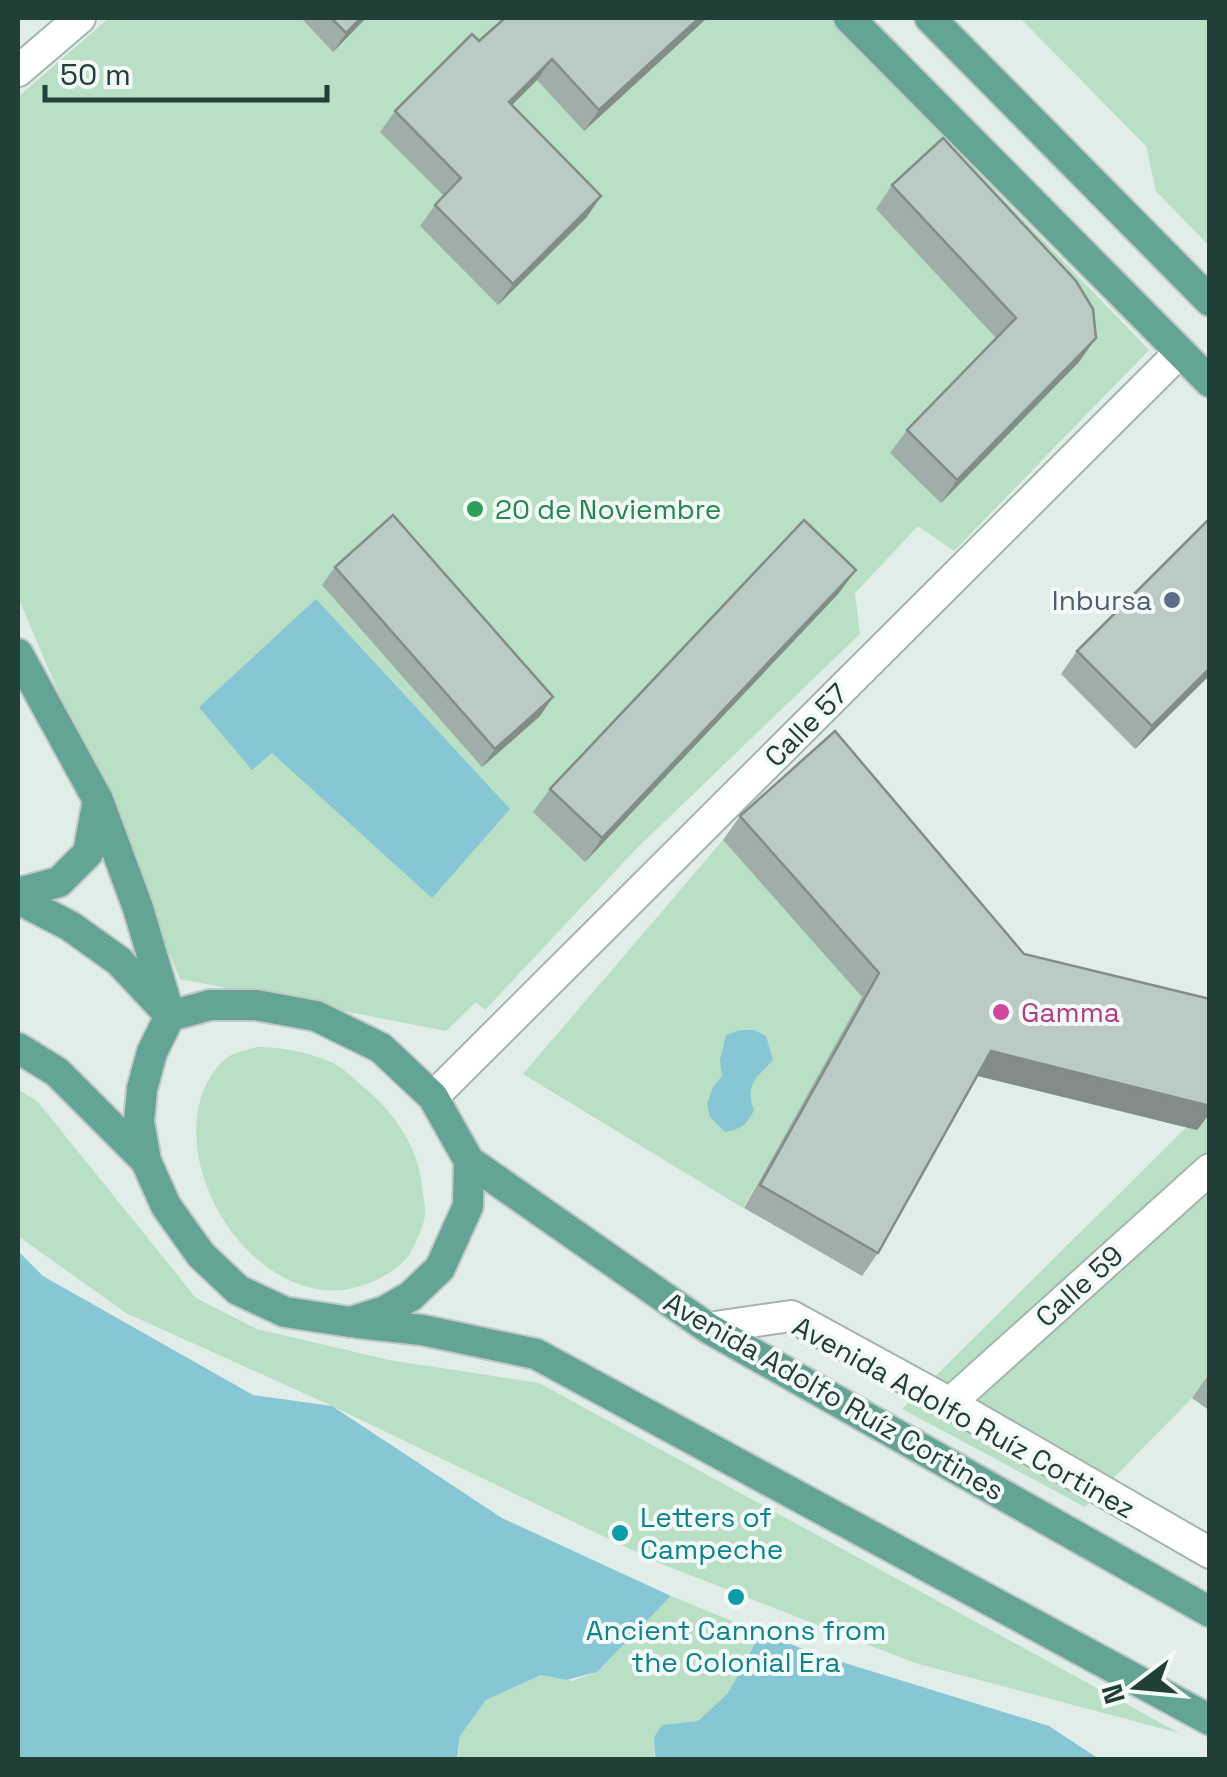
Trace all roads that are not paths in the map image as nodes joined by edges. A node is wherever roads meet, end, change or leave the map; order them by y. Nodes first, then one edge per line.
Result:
1 (80, 18) edge
2 (850, 18) edge
3 (930, 18) edge
4 (18, 71) edge
5 (1210, 301) edge
6 (1180, 352) junction
7 (1210, 382) edge
8 (18, 654) edge
9 (98, 800) junction
10 (18, 891) edge
11 (18, 899) edge
12 (170, 1016) junction
13 (18, 1048) edge
14 (433, 1097) junction
15 (146, 1161) junction
16 (469, 1161) junction
17 (1210, 1168) edge
18 (350, 1322) junction
19 (708, 1328) junction
20 (950, 1403) junction
21 (1210, 1554) edge
22 (1210, 1612) edge
23 (1210, 1720) edge

1 - 4 street
2 - 6 main road
3 - 5 main road
6 - 7 main road
6 - 14 street, Calle 57
8 - 9 main road
9 - 10 main road
9 - 12 main road
11 - 12 main road
12 - 14 main road
12 - 15 main road
13 - 15 main road
14 - 16 main road
15 - 18 main road
16 - 18 main road
16 - 19 main road, Avenida Adolfo Ruíz Cortines
17 - 20 street, Calle 59
18 - 23 main road
19 - 20 street, Avenida Adolfo Ruíz Cortinez
19 - 22 main road, Avenida Adolfo Ruíz Cortines
20 - 21 street, Avenida Adolfo Ruíz Cortinez

